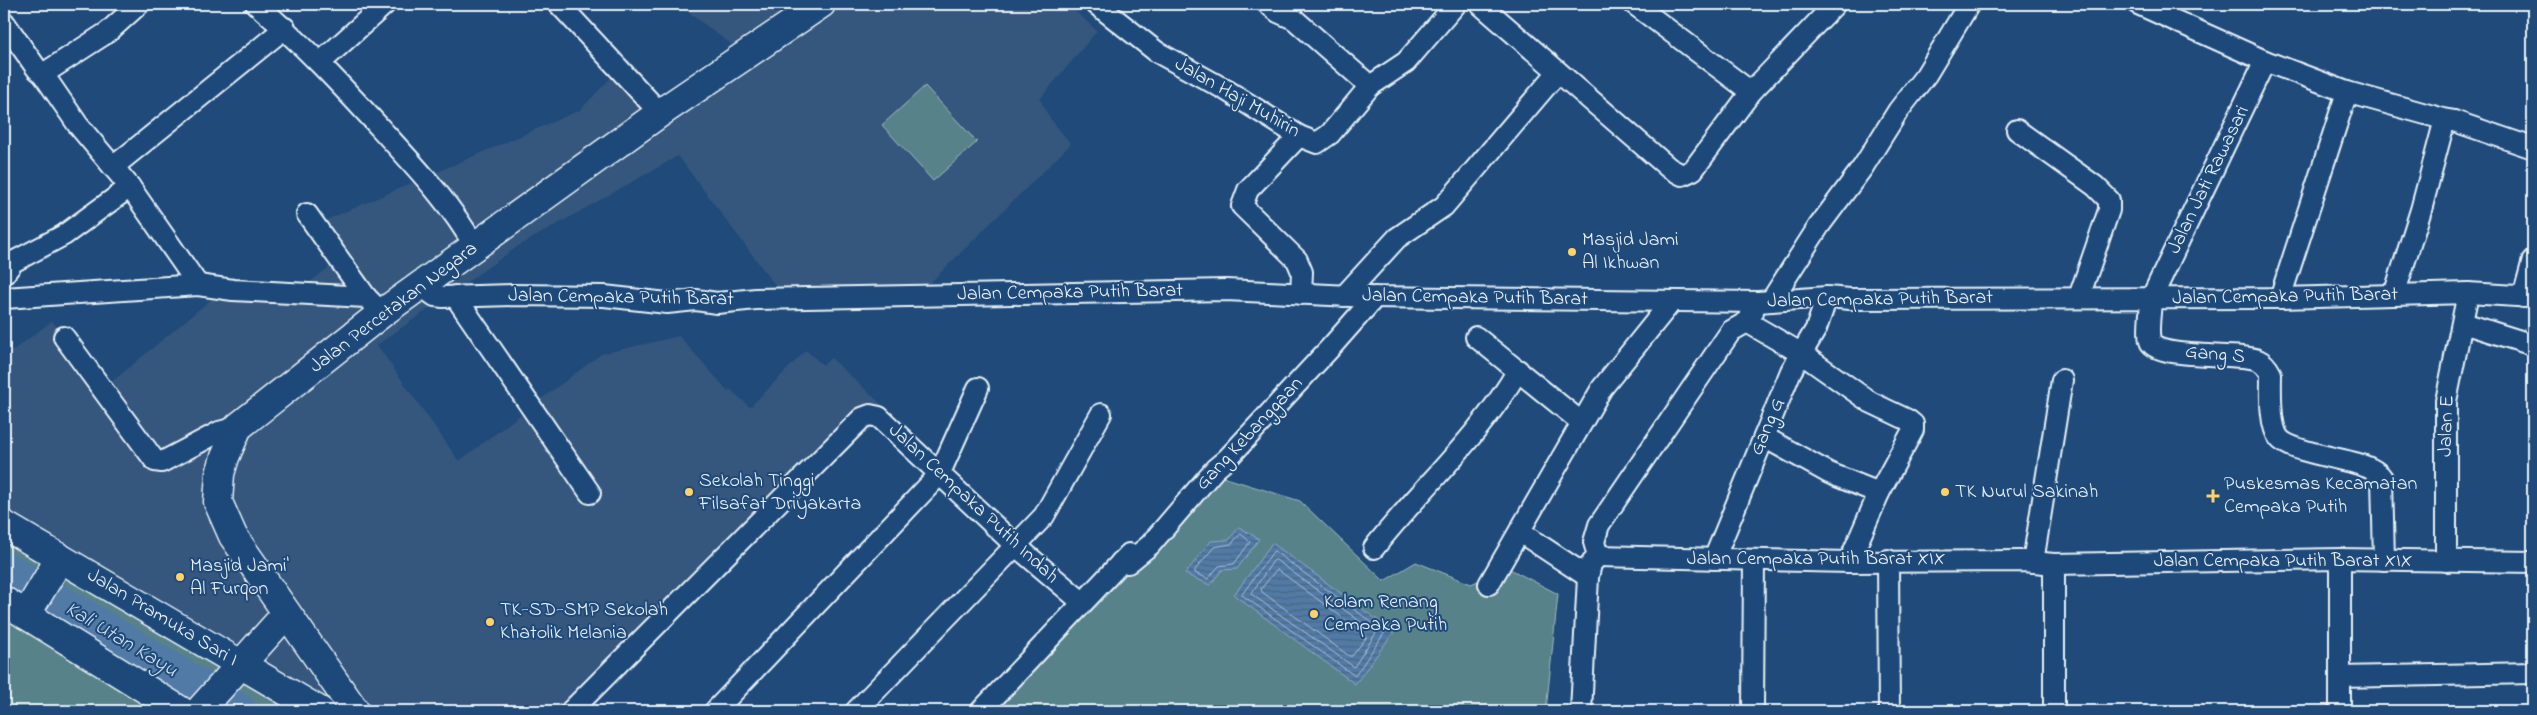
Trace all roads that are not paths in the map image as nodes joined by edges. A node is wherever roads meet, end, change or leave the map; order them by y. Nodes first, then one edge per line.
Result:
1 (139, 4) edge
2 (258, 4) edge
3 (385, 4) edge
4 (559, 4) edge
5 (821, 4) edge
6 (1096, 4) edge
7 (1268, 4) edge
8 (1456, 4) edge
9 (1480, 4) edge
10 (1634, 4) edge
11 (1835, 4) edge
12 (1969, 4) edge
13 (2138, 4) edge
14 (4, 22) edge
15 (285, 28) junction
16 (2265, 61) junction
17 (321, 62) junction
18 (1558, 72) junction
19 (43, 74) junction
20 (1370, 86) junction
21 (1751, 92) junction
22 (2347, 92) junction
23 (660, 112) junction
24 (2447, 120) junction
25 (2017, 130) dead end
26 (1299, 136) junction
27 (2533, 148) edge
28 (113, 167) junction
29 (130, 187) junction
30 (306, 214) dead end
31 (475, 247) junction
32 (2533, 260) edge
33 (4, 274) edge
34 (198, 285) junction
35 (421, 286) junction
36 (1301, 294) junction
37 (2468, 294) junction
38 (2394, 295) junction
39 (455, 296) junction
40 (1344, 296) junction
41 (1375, 297) junction
42 (1827, 297) junction
43 (2079, 297) junction
44 (2528, 297) edge
45 (4, 298) edge
46 (2280, 298) junction
47 (2152, 299) junction
48 (1672, 301) junction
49 (1764, 301) junction
50 (374, 305) junction
51 (1747, 322) junction
52 (2463, 323) junction
53 (64, 337) dead end
54 (1476, 337) dead end
55 (2533, 345) edge
56 (1802, 354) junction
57 (1518, 370) junction
58 (2062, 380) dead end
59 (978, 388) dead end
60 (1101, 414) dead end
61 (1581, 422) junction
62 (238, 427) junction
63 (1764, 437) junction
64 (939, 475) junction
65 (590, 493) dead end
66 (1879, 493) junction
67 (1174, 504) dead end
68 (4, 525) edge
69 (1520, 532) junction
70 (1016, 546) junction
71 (1374, 548) dead end
72 (1598, 556) junction
73 (1714, 559) junction
74 (2340, 559) junction
75 (1754, 560) junction
76 (1888, 560) junction
77 (2384, 560) junction
78 (58, 561) junction
79 (2446, 561) junction
80 (1120, 562) junction
81 (1849, 562) junction
82 (2034, 562) junction
83 (2533, 562) edge
84 (2054, 564) junction
85 (1588, 577) junction
86 (1489, 584) dead end
87 (1082, 602) junction
88 (20, 608) edge
89 (286, 614) junction
90 (234, 671) junction
91 (2533, 673) edge
92 (2340, 676) junction
93 (181, 711) edge
94 (200, 711) edge
95 (320, 711) edge
96 (355, 711) edge
97 (571, 711) edge
98 (715, 711) edge
99 (856, 711) edge
100 (981, 711) edge
101 (1581, 711) edge
102 (1754, 711) edge
103 (1889, 711) edge
104 (2054, 711) edge
105 (2340, 711) edge

1 - 19 street
2 - 15 street
3 - 17 street
4 - 23 street
5 - 23 main road, Jalan Percetakan Negara
6 - 26 street, Jalan Haji Muhirin
7 - 20 street
8 - 20 street
9 - 18 street
10 - 21 street
11 - 21 street
12 - 49 street
13 - 16 street
14 - 19 street
15 - 17 street
15 - 28 street
16 - 22 street
16 - 47 street, Jalan Jati Rawasari
17 - 31 street
18 - 21 street
18 - 40 street
19 - 28 street
20 - 26 street, Jalan Haji Muhirin
22 - 24 street
22 - 46 street
23 - 31 main road, Jalan Percetakan Negara
24 - 27 street
24 - 38 street
25 - 43 street
26 - 36 street
28 - 29 street
29 - 33 street
29 - 34 street
30 - 50 street
31 - 35 main road, Jalan Percetakan Negara
32 - 44 street
34 - 45 street
34 - 50 street
35 - 39 street, Jalan Cempaka Putih Barat
35 - 50 main road, Jalan Percetakan Negara
36 - 39 street, Jalan Cempaka Putih Barat
36 - 40 street, Jalan Cempaka Putih Barat
37 - 38 street, Jalan Cempaka Putih Barat
37 - 44 street, Jalan Cempaka Putih Barat
37 - 52 street, Jalan E
38 - 46 street, Jalan Cempaka Putih Barat
39 - 65 street
40 - 41 street, Jalan Cempaka Putih Barat
41 - 48 street, Jalan Cempaka Putih Barat
41 - 80 street, Gang Kebanggaan
42 - 43 street, Jalan Cempaka Putih Barat
42 - 49 street, Jalan Cempaka Putih Barat
42 - 56 street, Gang G
43 - 47 street, Jalan Cempaka Putih Barat
46 - 47 street, Jalan Cempaka Putih Barat
47 - 77 street, Gang S
48 - 49 street, Jalan Cempaka Putih Barat
48 - 61 street
49 - 51 street
50 - 62 main road, Jalan Percetakan Negara
51 - 56 street
51 - 72 street
52 - 55 street
52 - 79 street, Jalan E
53 - 62 street
54 - 57 street
56 - 63 street, Gang G
56 - 66 street
57 - 61 street
57 - 71 street
58 - 82 street
59 - 64 street
60 - 70 street
61 - 69 street
62 - 89 main road, Jalan Percetakan Negara
63 - 66 street
63 - 73 street, Gang G
64 - 70 street, Jalan Cempaka Putih Indah
64 - 97 street, Jalan Cempaka Putih Indah
64 - 98 street
66 - 81 street
67 - 80 street
68 - 78 main road, Jalan Pramuka Sari I
69 - 85 street
69 - 86 street
70 - 87 street, Jalan Cempaka Putih Indah
70 - 99 street
72 - 73 street, Jalan Cempaka Putih Barat XIX
72 - 85 street
73 - 75 street, Jalan Cempaka Putih Barat XIX
74 - 77 street, Jalan Cempaka Putih Barat XIX
74 - 84 street, Jalan Cempaka Putih Barat XIX
74 - 92 street
75 - 81 street, Jalan Cempaka Putih Barat XIX
75 - 102 street
76 - 81 street, Jalan Cempaka Putih Barat XIX
76 - 82 street, Jalan Cempaka Putih Barat XIX
76 - 103 street
77 - 79 street, Jalan Cempaka Putih Barat XIX
78 - 88 main road
78 - 90 main road, Jalan Pramuka Sari I
79 - 83 street, Jalan Cempaka Putih Barat XIX
80 - 87 street
82 - 84 street, Jalan Cempaka Putih Barat XIX
84 - 104 street
85 - 101 street
87 - 100 street
88 - 93 main road
89 - 90 main road
89 - 96 main road, Jalan Percetakan Negara
90 - 94 main road
90 - 95 main road, Jalan Pramuka Sari I
91 - 92 street
92 - 105 street

